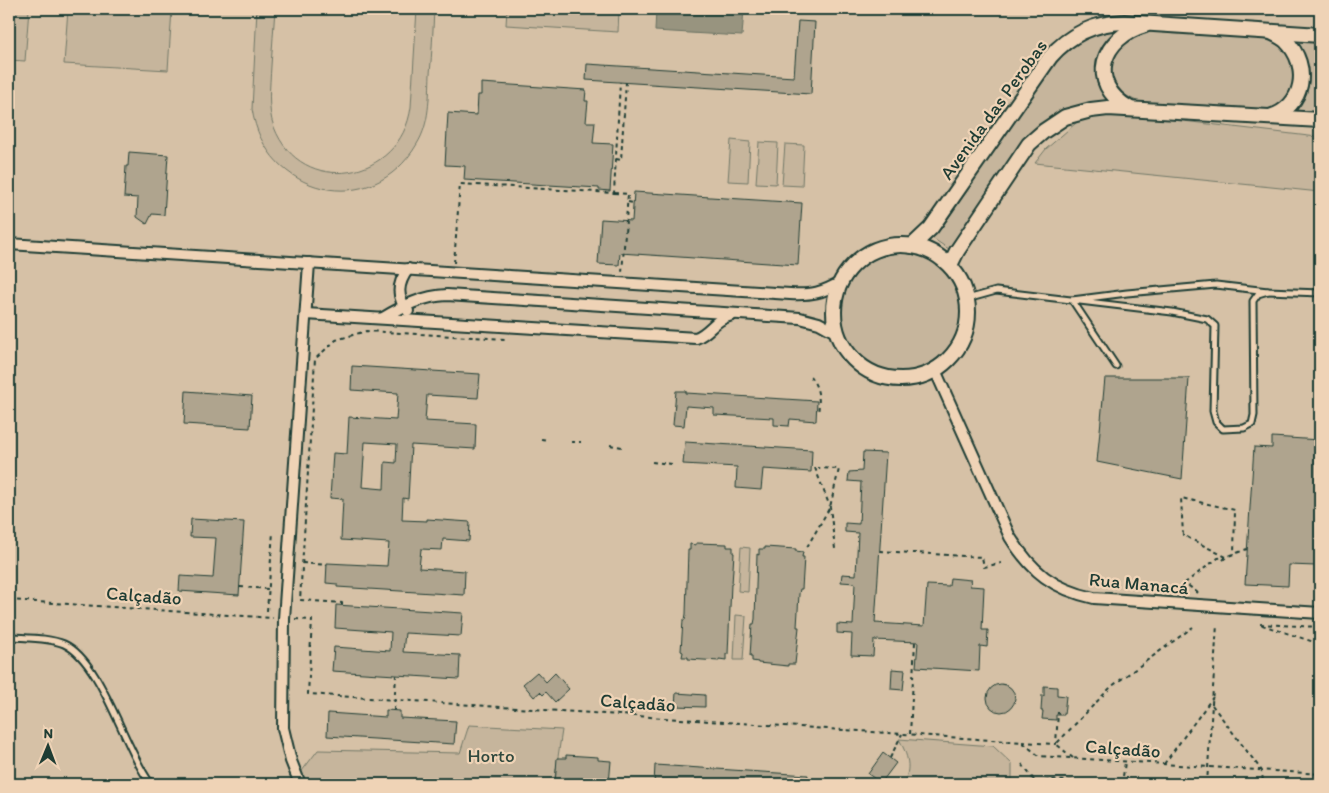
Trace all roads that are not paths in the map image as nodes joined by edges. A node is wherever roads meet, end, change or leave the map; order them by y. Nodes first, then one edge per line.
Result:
1 (1153, 24) junction
2 (1273, 32) junction
3 (1320, 35) edge
4 (1129, 108) junction
5 (1267, 118) junction
6 (1317, 121) edge
7 (9, 244) edge
8 (912, 246) junction
9 (309, 263) junction
10 (950, 266) junction
11 (408, 269) junction
12 (841, 282) junction
13 (1268, 291) junction
14 (1320, 293) edge
15 (967, 299) junction
16 (1072, 300) junction
17 (404, 306) junction
18 (306, 314) junction
19 (736, 314) junction
20 (383, 318) junction
21 (418, 320) junction
22 (836, 333) junction
23 (1116, 366) dead end
24 (935, 370) junction
25 (1320, 614) edge
26 (14, 637) dead end
27 (151, 784) edge
28 (300, 784) edge

1 - 2 street, Avenida das Perobas
1 - 4 street
1 - 8 street, Avenida das Perobas
2 - 3 street, Avenida das Perobas
2 - 5 street
4 - 5 street
4 - 10 street
5 - 6 street
7 - 9 street
8 - 10 street
8 - 12 street
9 - 11 street
9 - 18 street
10 - 15 street
11 - 12 street
11 - 17 street
12 - 22 street
13 - 14 lane
13 - 16 lane
13 - 16 lane
15 - 16 lane
15 - 24 street
16 - 23 lane
17 - 19 street
17 - 20 street
17 - 21 street
18 - 20 street
18 - 28 street
19 - 21 street
19 - 22 street
20 - 21 street
22 - 24 street
24 - 25 street, Rua Manacá
26 - 27 lane

